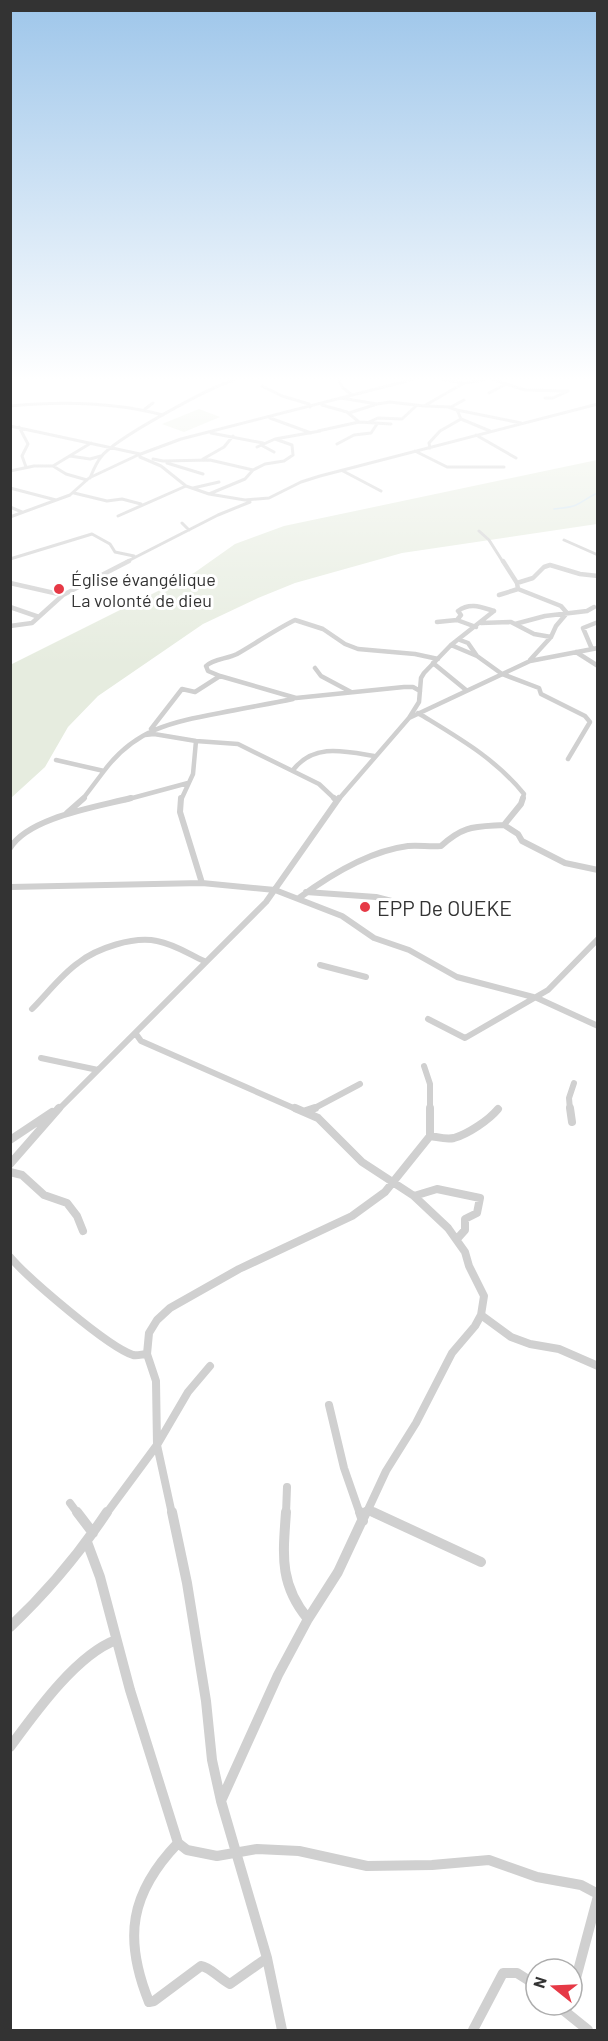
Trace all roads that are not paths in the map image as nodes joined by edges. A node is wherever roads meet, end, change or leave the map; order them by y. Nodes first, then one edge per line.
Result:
1 (71, 475) edge
2 (90, 475) edge
3 (96, 475) edge
4 (173, 475) edge
5 (249, 475) edge
6 (325, 475) edge
7 (352, 475) edge
8 (88, 479) junction
9 (219, 483) dead end
10 (186, 486) junction
11 (10, 488) edge
12 (192, 488) junction
13 (381, 491) dead end
14 (74, 493) junction
15 (209, 494) junction
16 (57, 500) junction
17 (254, 501) junction
18 (141, 504) junction
19 (12, 508) edge
20 (22, 513) junction
21 (118, 516) dead end
22 (10, 517) edge
23 (182, 523) dead end
24 (189, 530) junction
25 (479, 531) dead end
26 (564, 540) dead end
27 (597, 555) edge
28 (134, 556) junction
29 (10, 559) edge
30 (597, 576) edge
31 (10, 583) edge
32 (517, 586) junction
33 (63, 595) junction
34 (499, 595) dead end
35 (10, 607) edge
36 (594, 607) dead end
37 (567, 613) junction
38 (39, 617) junction
39 (457, 620) junction
40 (437, 622) dead end
41 (481, 622) junction
42 (597, 622) edge
43 (515, 624) junction
44 (10, 626) edge
45 (476, 627) junction
46 (551, 637) junction
47 (460, 640) junction
48 (451, 645) junction
49 (595, 648) edge
50 (576, 652) junction
51 (477, 656) junction
52 (438, 659) junction
53 (530, 661) junction
54 (433, 663) junction
55 (597, 666) edge
56 (315, 669) dead end
57 (502, 674) junction
58 (220, 676) junction
59 (466, 690) junction
60 (420, 691) junction
61 (352, 692) junction
62 (296, 698) junction
63 (418, 713) junction
64 (409, 718) junction
65 (150, 730) junction
66 (142, 735) junction
67 (196, 741) junction
68 (374, 756) junction
69 (568, 759) dead end
70 (56, 760) dead end
71 (293, 770) junction
72 (104, 771) junction
73 (188, 783) junction
74 (337, 801) junction
75 (64, 816) junction
76 (504, 825) junction
77 (10, 848) edge
78 (597, 870) edge
79 (202, 884) junction
80 (10, 886) edge
81 (275, 890) junction
82 (306, 892) junction
83 (298, 898) junction
84 (407, 905) dead end
85 (597, 939) edge
86 (204, 961) junction
87 (320, 965) dead end
88 (366, 977) dead end
89 (537, 998) junction
90 (32, 1009) dead end
91 (428, 1019) dead end
92 (597, 1026) edge
93 (136, 1034) junction
94 (41, 1058) dead end
95 (424, 1066) dead end
96 (98, 1070) junction
97 (574, 1083) dead end
98 (360, 1084) dead end
99 (59, 1108) junction
100 (498, 1109) dead end
101 (306, 1111) junction
102 (572, 1122) dead end
103 (430, 1136) junction
104 (10, 1140) edge
105 (10, 1164) edge
106 (10, 1172) edge
107 (392, 1183) junction
108 (414, 1196) junction
109 (83, 1231) dead end
110 (457, 1239) junction
111 (10, 1257) edge
112 (481, 1315) junction
113 (147, 1354) junction
114 (210, 1366) dead end
115 (597, 1366) edge
116 (329, 1405) dead end
117 (157, 1445) junction
118 (287, 1487) dead end
119 (70, 1503) dead end
120 (368, 1510) junction
121 (363, 1521) junction
122 (93, 1533) junction
123 (87, 1542) junction
124 (481, 1562) dead end
125 (308, 1619) junction
126 (10, 1627) edge
127 (116, 1640) junction
128 (10, 1747) edge
129 (220, 1801) junction
130 (177, 1843) junction
131 (235, 1851) junction
132 (597, 1895) edge
133 (581, 1957) edge
134 (267, 1958) junction
135 (524, 1977) edge
136 (575, 2017) edge
137 (282, 2031) edge
138 (473, 2031) edge
139 (588, 2031) edge

1 - 8 street
2 - 8 street
3 - 8 street
4 - 10 street
5 - 15 street
6 - 17 street
7 - 13 street
8 - 14 street
9 - 12 street
10 - 12 street
10 - 18 street
11 - 16 street
12 - 15 street
14 - 16 street
14 - 18 street
15 - 17 street
16 - 20 street
17 - 24 street
18 - 21 street
19 - 20 street
20 - 22 street
23 - 24 street
24 - 28 street
25 - 32 street
26 - 27 street
28 - 29 street
28 - 33 street
30 - 32 street
31 - 33 street
32 - 34 street
32 - 37 street
33 - 38 street
35 - 38 street
36 - 37 street
37 - 43 street
37 - 46 street
38 - 44 street
39 - 40 street
39 - 41 street
39 - 45 street
41 - 43 street
41 - 45 street
42 - 49 street
43 - 46 street
45 - 47 street
46 - 53 street
47 - 48 street
47 - 51 street
48 - 51 street
48 - 52 street
49 - 50 street
50 - 53 street
50 - 55 street
51 - 57 street
52 - 54 street
52 - 58 street
53 - 57 street
54 - 59 street
54 - 60 street
56 - 61 street
57 - 59 street
57 - 69 street
58 - 62 street
58 - 65 street
59 - 63 street
60 - 61 street
60 - 64 street
61 - 62 street
62 - 65 street
63 - 64 street
63 - 76 street
64 - 68 street
65 - 66 street
66 - 67 street
66 - 72 street
67 - 71 street
67 - 73 street
68 - 71 street
68 - 74 street
70 - 72 street
71 - 74 street
72 - 75 street
73 - 75 street
73 - 79 street
74 - 81 street
75 - 77 street
76 - 78 street
76 - 82 street
79 - 80 street
79 - 81 street
81 - 83 street
81 - 86 street
82 - 83 street
82 - 84 street
83 - 89 street
85 - 89 street
86 - 90 street
86 - 93 street
87 - 88 street
89 - 91 street
89 - 92 street
93 - 96 street
93 - 101 street
94 - 96 street
95 - 103 street
96 - 99 street
97 - 102 street
98 - 101 street
99 - 104 street
99 - 105 street
100 - 103 street
101 - 107 street
103 - 107 street
106 - 109 street
107 - 108 street
107 - 113 street
108 - 110 street
108 - 110 street
110 - 112 street
111 - 113 street
112 - 115 street
112 - 120 street
113 - 117 street
114 - 117 street
116 - 121 street
117 - 122 street
117 - 129 street
118 - 125 street
119 - 122 street
120 - 121 street
120 - 124 street
121 - 125 street
122 - 123 street
123 - 126 street
123 - 127 street
125 - 129 street
127 - 128 street
127 - 130 street
129 - 131 street
130 - 131 street
130 - 134 street
131 - 132 street
131 - 134 street
132 - 133 street
134 - 137 street
135 - 138 street
136 - 139 street

